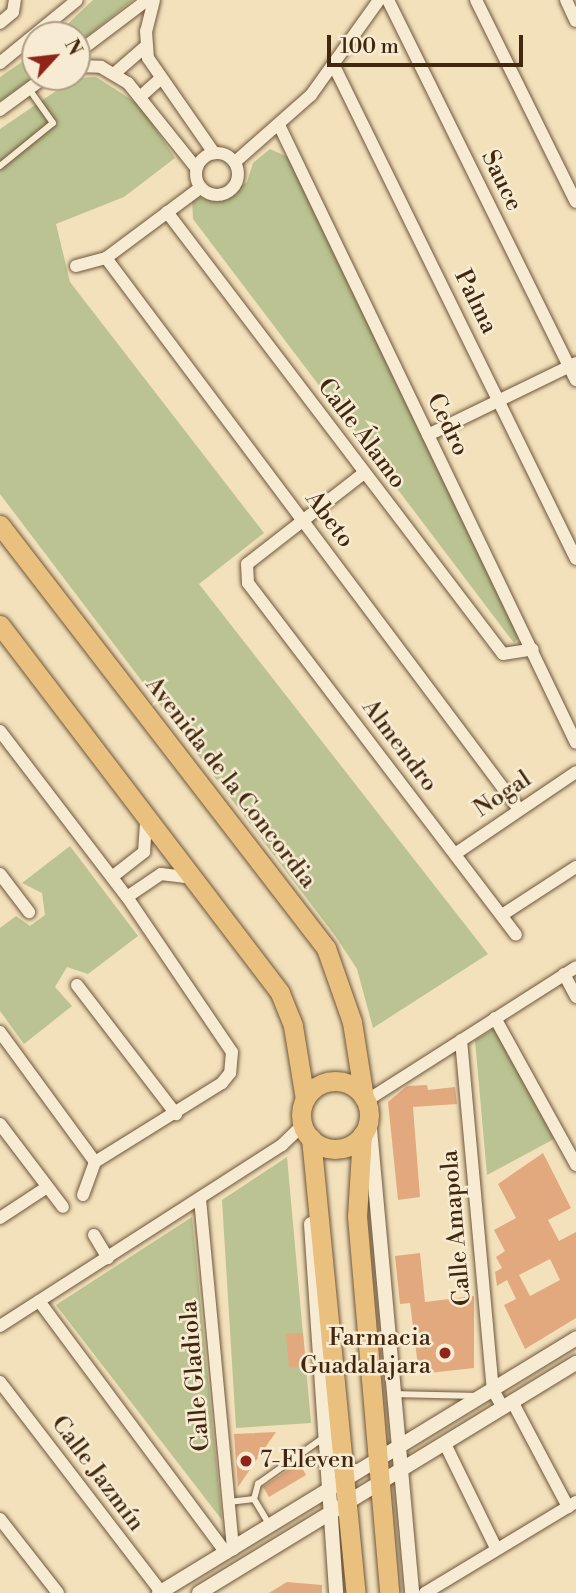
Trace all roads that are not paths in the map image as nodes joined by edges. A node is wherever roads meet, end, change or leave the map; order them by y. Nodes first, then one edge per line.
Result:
1 (77, 0) edge
2 (147, 0) edge
3 (154, 0) edge
4 (379, 0) edge
5 (388, 0) edge
6 (476, 0) edge
7 (566, 0) edge
8 (15, 3) edge
9 (576, 21) edge
10 (0, 23) edge
11 (91, 42) edge
12 (145, 47) junction
13 (0, 63) edge
14 (334, 66) junction
15 (91, 69) edge
16 (115, 73) junction
17 (160, 79) junction
18 (26, 91) edge
19 (30, 91) edge
20 (140, 97) junction
21 (0, 110) edge
22 (280, 127) junction
23 (214, 153) junction
24 (235, 162) junction
25 (0, 166) edge
26 (197, 169) junction
27 (201, 188) junction
28 (576, 202) edge
29 (167, 212) junction
30 (106, 258) junction
31 (76, 266) dead end
32 (572, 364) edge
33 (576, 380) edge
34 (499, 400) junction
35 (428, 435) junction
36 (364, 473) junction
37 (302, 520) junction
38 (0, 525) edge
39 (576, 559) edge
40 (0, 625) edge
41 (533, 649) junction
42 (0, 730) edge
43 (576, 743) edge
44 (576, 772) edge
45 (144, 806) junction
46 (518, 808) junction
47 (455, 854) junction
48 (576, 867) edge
49 (0, 874) edge
50 (112, 877) junction
51 (201, 882) junction
52 (127, 897) junction
53 (29, 912) dead end
54 (502, 915) junction
55 (516, 935) dead end
56 (576, 967) edge
57 (564, 974) junction
58 (77, 985) dead end
59 (576, 996) edge
60 (495, 1018) junction
61 (0, 1032) edge
62 (461, 1040) junction
63 (305, 1099) junction
64 (365, 1113) junction
65 (176, 1114) junction
66 (0, 1125) edge
67 (306, 1131) junction
68 (95, 1161) junction
69 (576, 1165) edge
70 (47, 1187) junction
71 (83, 1195) dead end
72 (200, 1199) junction
73 (63, 1207) dead end
74 (0, 1218) edge
75 (94, 1235) dead end
76 (108, 1258) junction
77 (39, 1301) junction
78 (0, 1326) edge
79 (576, 1338) edge
80 (576, 1363) edge
81 (0, 1382) edge
82 (487, 1393) junction
83 (394, 1394) junction
84 (508, 1406) junction
85 (323, 1438) junction
86 (445, 1444) junction
87 (398, 1447) junction
88 (378, 1459) junction
89 (400, 1472) junction
90 (346, 1478) junction
91 (380, 1484) junction
92 (327, 1489) junction
93 (254, 1499) junction
94 (229, 1502) junction
95 (349, 1503) junction
96 (572, 1504) edge
97 (330, 1515) junction
98 (0, 1519) edge
99 (270, 1525) junction
100 (496, 1548) junction
101 (230, 1551) junction
102 (160, 1592) edge
103 (205, 1592) edge
104 (58, 1593) edge
105 (336, 1593) edge
106 (356, 1593) edge
107 (389, 1593) edge
108 (412, 1593) edge
109 (425, 1593) edge

1 - 13 street
2 - 11 street
3 - 12 street
4 - 14 street
5 - 32 street, Sauce
6 - 28 street
7 - 9 street
8 - 10 street
12 - 16 street
12 - 17 street
14 - 22 street
14 - 34 street, Palma
15 - 16 street
16 - 20 street
17 - 20 street
17 - 23 street
18 - 21 street
19 - 25 lane
20 - 26 street
22 - 24 street
22 - 35 street, Cedro
23 - 24 street
23 - 26 street
24 - 27 street
26 - 27 street
27 - 29 street
29 - 30 street
29 - 36 street, Calle Álamo
30 - 31 street
30 - 37 street, Abeto
32 - 33 street, Sauce
32 - 34 street
34 - 35 street
34 - 39 street, Palma
35 - 41 street, Cedro
36 - 37 street
36 - 41 street, Calle Álamo
37 - 46 street, Abeto
37 - 47 street, Almendro
38 - 64 main road, Avenida de la Concordia
40 - 45 main road
41 - 43 street, Cedro
42 - 50 street
44 - 46 street, Nogal
45 - 50 street
45 - 51 main road
46 - 47 street, Nogal
47 - 54 street, Almendro
48 - 54 street
49 - 53 street
50 - 52 street
51 - 52 street
51 - 63 main road
52 - 65 street
54 - 55 street, Almendro
56 - 57 street
57 - 59 street
57 - 60 street
58 - 65 street
60 - 62 street
60 - 69 street
61 - 68 street
62 - 64 street
62 - 82 street, Calle Amapola
63 - 64 main road
63 - 67 main road
64 - 67 main road
64 - 83 street, Avenida de la Concordia
64 - 88 main road, Avenida de la Concordia
65 - 68 street
66 - 70 street
67 - 72 street
67 - 85 street
67 - 90 main road
68 - 71 street
70 - 73 street
70 - 74 street
72 - 76 street
72 - 94 street, Calle Gladiola
75 - 76 street
76 - 77 street
77 - 78 street
77 - 101 street
79 - 82 street
80 - 84 street
81 - 102 street, Calle Jazmín
82 - 83 lane
82 - 84 street, Calle Amapola
82 - 87 street
83 - 87 street, Avenida de la Concordia
84 - 86 street
84 - 96 street, Calle Amapola
85 - 92 street
85 - 93 lane
86 - 89 street
86 - 100 street
87 - 88 street
87 - 89 street, Avenida de la Concordia
88 - 90 street
88 - 91 main road, Avenida de la Concordia
89 - 91 street
89 - 108 street, Avenida de la Concordia
90 - 92 street
90 - 95 main road
91 - 95 street
91 - 107 main road, Avenida de la Concordia
92 - 97 street
92 - 99 street
93 - 94 lane
93 - 99 lane
94 - 101 street, Calle Gladiola
95 - 97 street
95 - 106 main road
96 - 100 street
97 - 103 street
97 - 105 street
98 - 104 street
99 - 101 street
100 - 109 street
101 - 102 street

